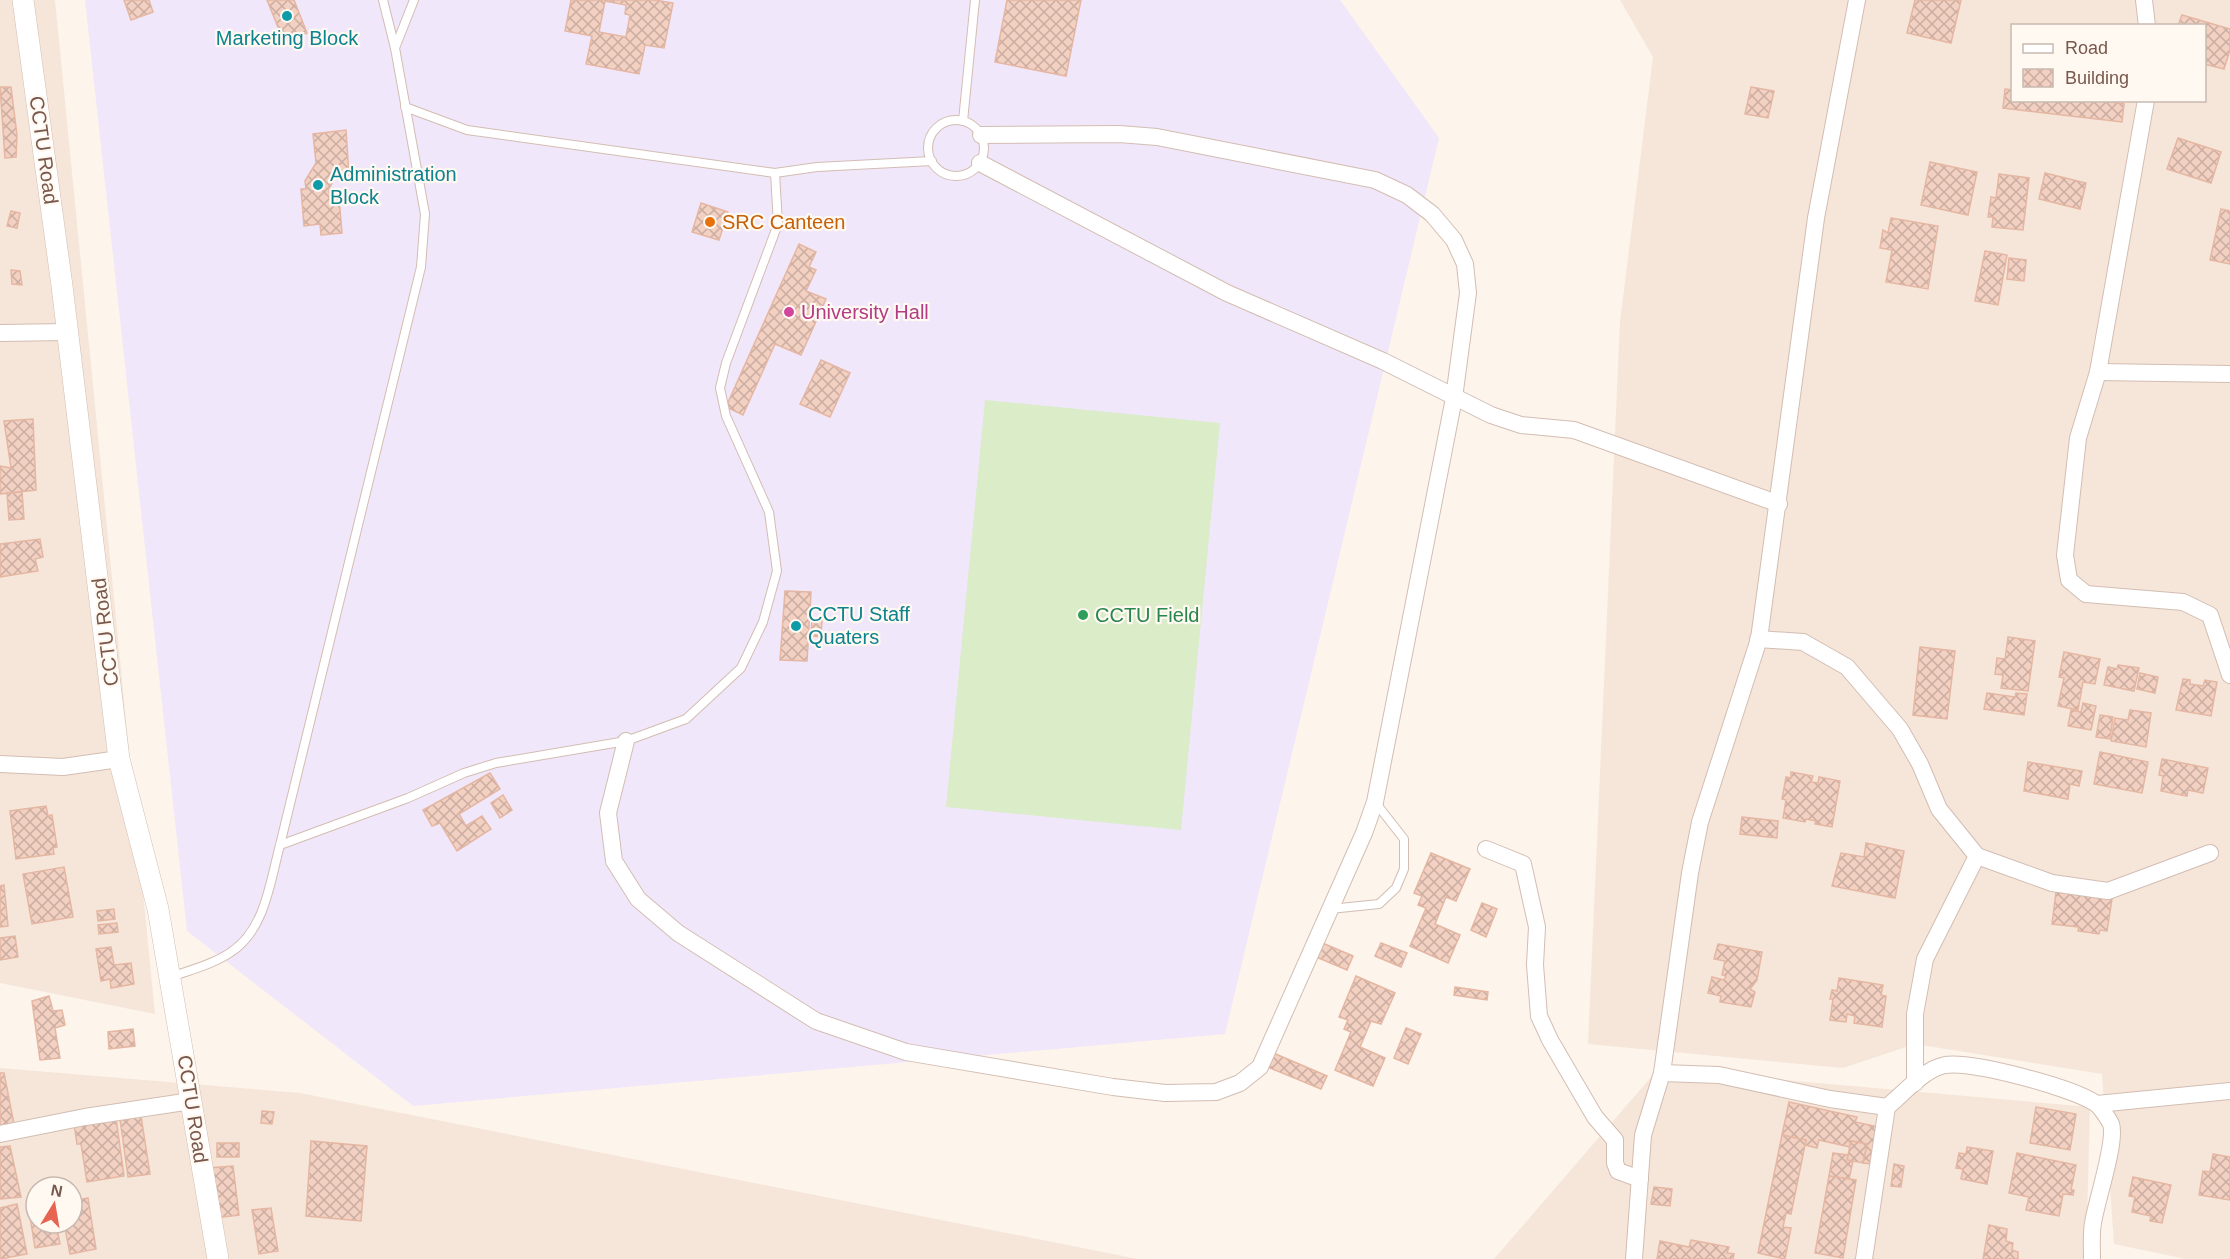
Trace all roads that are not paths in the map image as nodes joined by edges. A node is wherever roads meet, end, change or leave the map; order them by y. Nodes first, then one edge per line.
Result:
1 (23, 0) edge
2 (383, 0) edge
3 (414, 0) edge
4 (975, 0) edge
5 (1857, 0) edge
6 (2144, 0) edge
7 (2147, 24) edge
8 (395, 48) junction
9 (2146, 102) edge
10 (405, 107) junction
11 (963, 121) junction
12 (981, 135) junction
13 (932, 161) junction
14 (980, 163) junction
15 (775, 173) junction
16 (67, 332) junction
17 (0, 333) edge
18 (2098, 372) junction
19 (2230, 374) edge
20 (1454, 398) junction
21 (1779, 504) junction
22 (1758, 639) junction
23 (2230, 675) edge
24 (626, 741) junction
25 (119, 759) junction
26 (0, 764) edge
27 (1375, 802) junction
28 (280, 846) junction
29 (1486, 849) dead end
30 (2210, 854) dead end
31 (1977, 856) junction
32 (1330, 909) junction
33 (171, 977) junction
34 (1662, 1072) junction
35 (1915, 1083) junction
36 (2230, 1091) edge
37 (192, 1101) junction
38 (2097, 1104) junction
39 (1887, 1107) junction
40 (0, 1134) edge
41 (1640, 1179) junction
42 (218, 1259) edge
43 (1634, 1259) edge
44 (1864, 1259) edge
45 (2092, 1259) edge

1 - 16 street, CCTU Road
2 - 8 lane
3 - 8 lane
4 - 11 lane
5 - 21 street
6 - 7 street
8 - 10 lane
9 - 18 street
10 - 15 lane
10 - 28 lane
11 - 12 lane
11 - 13 lane
12 - 14 lane
12 - 20 street
13 - 14 lane
13 - 15 lane
14 - 20 street
15 - 24 lane
16 - 17 street
16 - 25 street, CCTU Road
18 - 19 street
18 - 23 street
20 - 21 street
20 - 27 street
21 - 22 street
22 - 31 street
22 - 34 street
24 - 28 lane
24 - 32 street
25 - 26 street
25 - 33 street, CCTU Road
27 - 32 street
27 - 32 lane
28 - 33 lane
29 - 41 street
30 - 31 street
31 - 35 street
33 - 37 street, CCTU Road
34 - 39 street
34 - 41 street
35 - 38 street
35 - 39 street
36 - 38 street
37 - 40 street
37 - 42 street, CCTU Road
38 - 45 street
39 - 44 street
41 - 43 street

